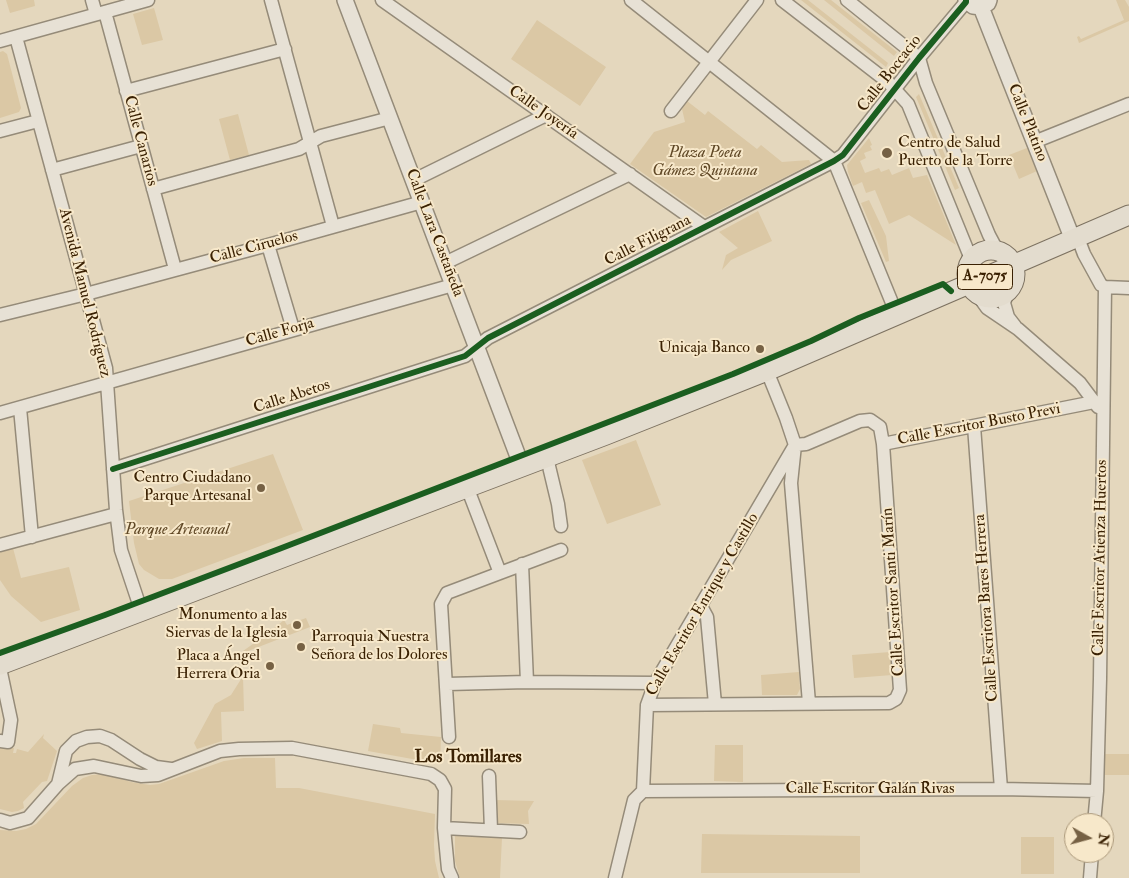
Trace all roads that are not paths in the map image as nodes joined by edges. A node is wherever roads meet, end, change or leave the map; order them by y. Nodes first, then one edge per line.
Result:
1 (92, 0) edge
2 (148, 0) edge
3 (271, 0) edge
4 (346, 0) edge
5 (382, 0) edge
6 (631, 0) edge
7 (757, 0) edge
8 (782, 0) edge
9 (847, 0) edge
10 (975, 2) edge
11 (100, 13) junction
12 (16, 37) junction
13 (0, 41) edge
14 (285, 49) junction
15 (919, 58) junction
16 (708, 62) junction
17 (896, 89) junction
18 (126, 91) junction
19 (1129, 104) edge
20 (671, 111) dead end
21 (546, 115) junction
22 (390, 118) junction
23 (38, 121) junction
24 (0, 131) edge
25 (1034, 142) junction
26 (312, 143) junction
27 (141, 146) junction
28 (834, 161) junction
29 (52, 170) junction
30 (630, 174) junction
31 (414, 180) junction
32 (153, 189) junction
33 (422, 202) junction
34 (1129, 216) edge
35 (333, 226) junction
36 (704, 228) junction
37 (1076, 239) junction
38 (268, 245) junction
39 (997, 250) junction
40 (972, 259) junction
41 (445, 263) junction
42 (1014, 265) junction
43 (175, 269) junction
44 (453, 285) junction
45 (1105, 287) junction
46 (1129, 288) edge
47 (973, 289) junction
48 (1007, 292) junction
49 (86, 294) junction
50 (0, 315) edge
51 (898, 315) junction
52 (293, 329) junction
53 (1018, 330) junction
54 (477, 346) junction
55 (767, 371) junction
56 (1103, 372) junction
57 (107, 383) junction
58 (1080, 383) junction
59 (1094, 402) junction
60 (20, 408) junction
61 (1103, 412) junction
62 (0, 413) edge
63 (974, 426) junction
64 (883, 444) junction
65 (795, 445) junction
66 (547, 458) junction
67 (522, 467) junction
68 (113, 469) junction
69 (467, 487) junction
70 (116, 514) junction
71 (561, 526) dead end
72 (32, 537) junction
73 (0, 545) edge
74 (561, 550) dead end
75 (522, 564) junction
76 (500, 573) junction
77 (701, 606) junction
78 (140, 610) junction
79 (0, 667) edge
80 (528, 682) junction
81 (655, 683) junction
82 (447, 684) junction
83 (715, 704) junction
84 (809, 704) junction
85 (646, 705) junction
86 (449, 737) dead end
87 (0, 741) edge
88 (173, 769) junction
89 (489, 776) dead end
90 (58, 784) junction
91 (1000, 789) junction
92 (643, 791) junction
93 (1097, 791) junction
94 (1095, 813) edge
95 (0, 820) edge
96 (444, 828) junction
97 (491, 830) junction
98 (520, 832) dead end
99 (1091, 863) edge
100 (452, 878) edge
101 (615, 878) edge
102 (1090, 878) edge

1 - 11 street, Calle Canarios
2 - 11 street
3 - 14 street
4 - 22 street, Calle Lara Castañeda
5 - 21 street, Calle Joyería
6 - 16 street
7 - 16 street
8 - 17 street
9 - 15 street
10 - 15 street, Calle Boccacio
10 - 25 street, Calle Platino
11 - 12 street
11 - 18 street, Calle Canarios
12 - 13 street
12 - 23 street, Avenida Manuel Rodríguez
14 - 18 street
14 - 26 street
15 - 17 street, Calle Boccacio
15 - 39 street
16 - 20 street
16 - 28 street
17 - 28 street, Calle Boccacio
17 - 40 street
18 - 27 street, Calle Canarios
19 - 25 street
21 - 30 street, Calle Joyería
21 - 31 street
22 - 26 street
22 - 31 street, Calle Lara Castañeda
23 - 24 street
23 - 29 street, Avenida Manuel Rodríguez
25 - 37 street, Calle Platino
26 - 32 street
26 - 35 street
27 - 29 street
27 - 32 street, Calle Canarios
28 - 36 street, Calle Filigrana
28 - 51 street
29 - 49 street, Avenida Manuel Rodríguez
30 - 36 street, Calle Joyería
30 - 41 street
31 - 33 street, Calle Lara Castañeda
32 - 43 street, Calle Canarios
33 - 35 street, Calle Ciruelos
33 - 41 street, Calle Lara Castañeda
34 - 37 main road, A-7075
35 - 38 street, Calle Ciruelos
36 - 54 street, Calle Filigrana
37 - 42 main road, A-7075
37 - 45 street
38 - 43 street, Calle Ciruelos
38 - 52 street
39 - 40 main road
39 - 42 main road
40 - 47 main road
41 - 44 street, Calle Lara Castañeda
42 - 47 main road, A-7075
42 - 48 main road
43 - 49 street, Calle Ciruelos
44 - 52 street, Calle Forja
44 - 54 street, Calle Lara Castañeda
45 - 46 street
45 - 56 street, Calle Escritor Atienza Huertos
47 - 48 main road
47 - 51 main road, A-7075
47 - 53 street
48 - 53 street
49 - 50 street, Calle Ciruelos
49 - 57 street, Avenida Manuel Rodríguez
51 - 55 main road, A-7075
52 - 57 street, Calle Forja
53 - 58 street
54 - 67 street, Calle Lara Castañeda
54 - 68 street, Calle Abetos
55 - 65 street
55 - 66 main road, A-7075
56 - 58 street
56 - 61 street, Calle Escritor Atienza Huertos
57 - 60 street, Calle Forja
57 - 68 street, Avenida Manuel Rodríguez
58 - 59 street
59 - 61 street
59 - 63 street, Calle Escritor Busto Previ
60 - 62 street, Calle Forja
60 - 72 street
61 - 93 street, Calle Escritor Atienza Huertos
63 - 64 street, Calle Escritor Busto Previ
63 - 91 street, Calle Escritora Bares Herrera
64 - 65 street, Calle Escritor Busto Previ
64 - 84 street, Calle Escritor Santi Marín
65 - 77 street, Calle Escritor Enrique y Castillo
65 - 84 street
66 - 67 main road, A-7075
66 - 71 street
67 - 69 main road, A-7075
68 - 70 street, Avenida Manuel Rodríguez
69 - 76 street
69 - 78 main road, A-7075
70 - 72 street
70 - 78 street, Avenida Manuel Rodríguez
72 - 73 street
74 - 75 street
75 - 76 street
75 - 80 street
76 - 82 street
77 - 81 street, Calle Escritor Enrique y Castillo
77 - 83 street
78 - 79 main road, A-7075
79 - 87 street
80 - 81 street
80 - 82 street
81 - 85 street, Calle Escritor Enrique y Castillo
82 - 86 street
83 - 84 street, Calle Escritor Santi Marín
83 - 85 street, Calle Escritor Santi Marín
85 - 92 street, Calle Escritor Enrique y Castillo
88 - 90 street
88 - 90 street
88 - 96 street
89 - 97 street
90 - 95 street
91 - 92 street, Calle Escritor Galán Rivas
91 - 93 street, Calle Escritor Galán Rivas
92 - 101 street, Calle Escritor Enrique y Castillo
93 - 94 street, Calle Escritor Atienza Huertos
96 - 97 street
96 - 100 street
97 - 98 street
99 - 102 street

